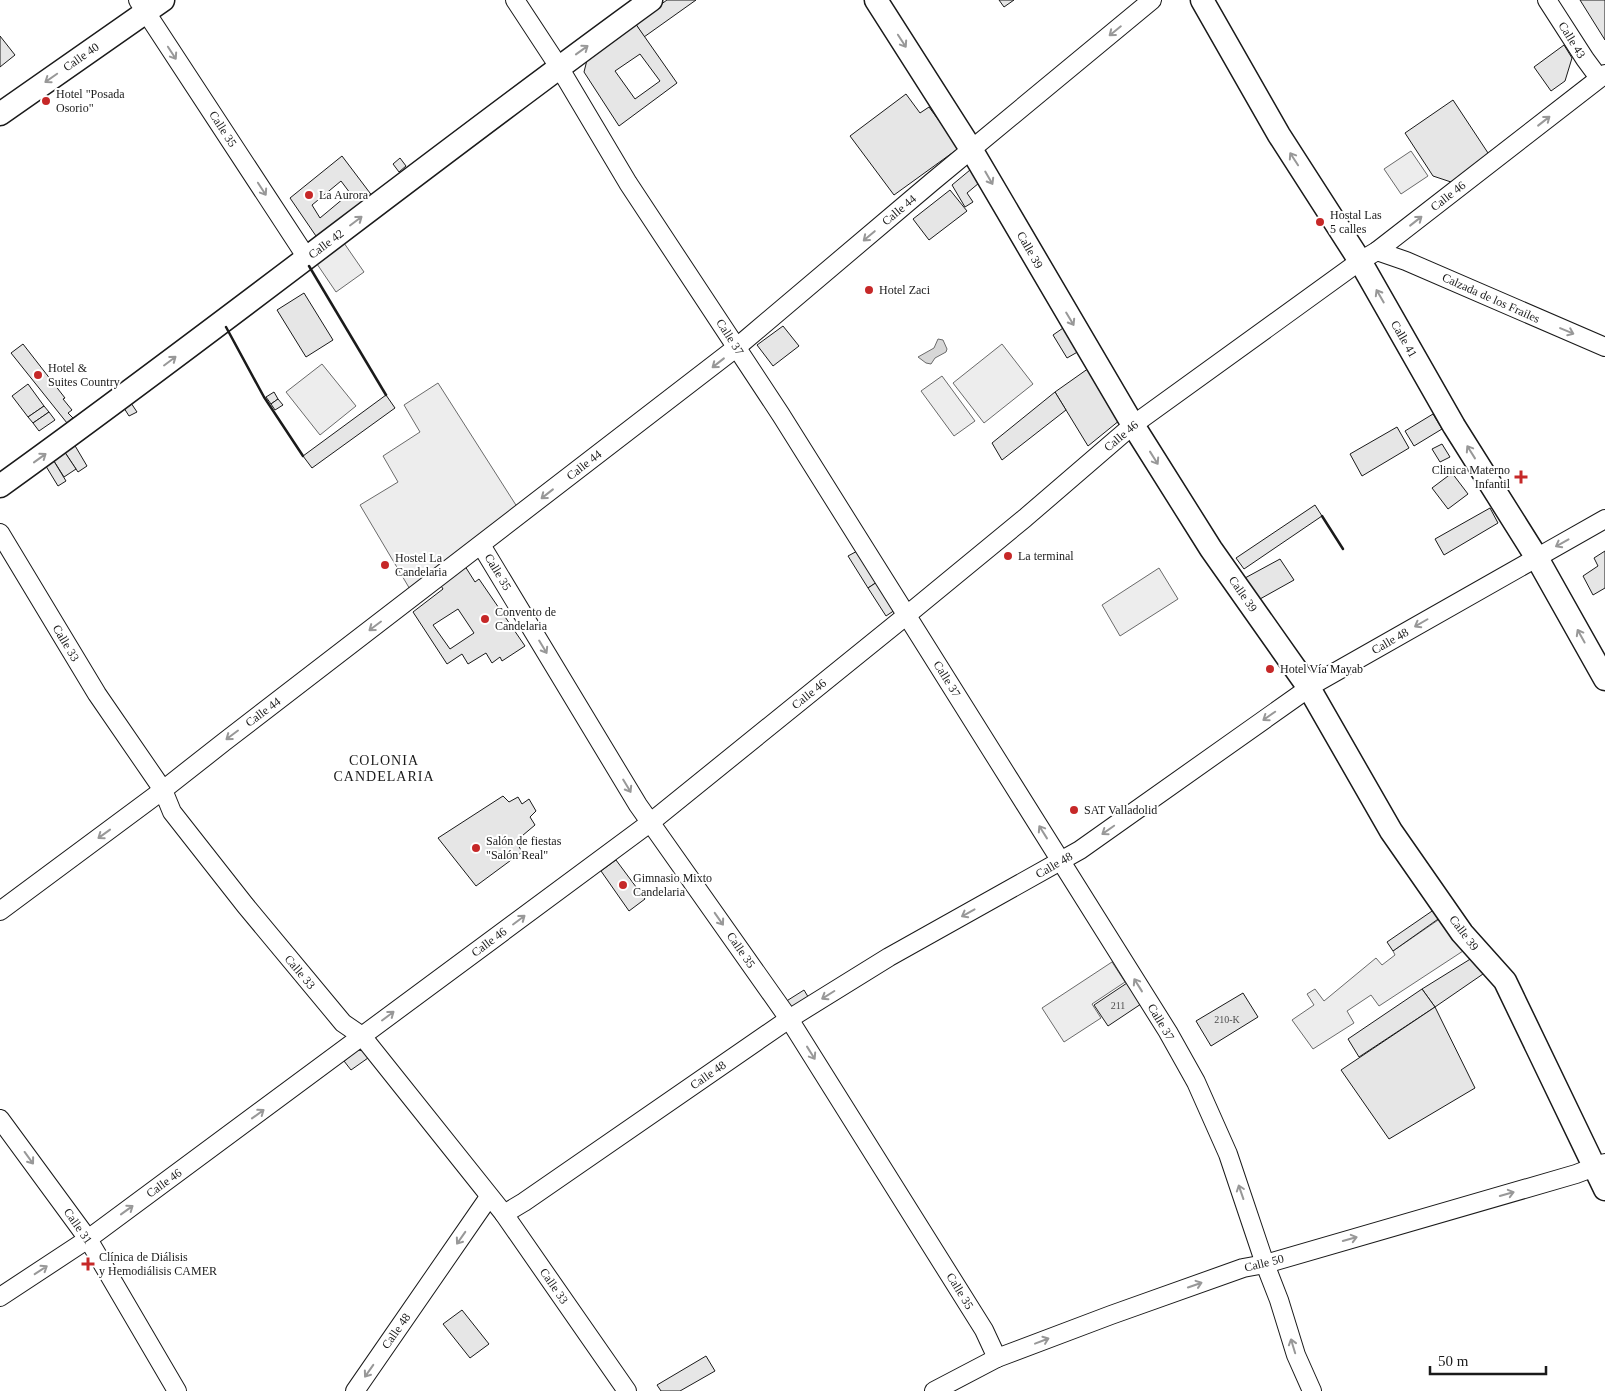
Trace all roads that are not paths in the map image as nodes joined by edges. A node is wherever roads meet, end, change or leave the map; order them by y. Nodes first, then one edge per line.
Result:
1 (515, 0) edge
2 (651, 0) edge
3 (876, 0) edge
4 (1152, 0) edge
5 (1202, 0) edge
6 (1547, 0) edge
7 (149, 4) edge
8 (558, 67) junction
9 (1602, 76) edge
10 (0, 114) edge
11 (972, 149) junction
12 (1368, 256) junction
13 (307, 258) junction
14 (738, 347) junction
15 (1605, 347) edge
16 (1133, 425) junction
17 (0, 486) edge
18 (1605, 519) edge
19 (0, 533) edge
20 (481, 545) junction
21 (1537, 558) junction
22 (907, 615) junction
23 (1605, 679) edge
24 (1309, 688) junction
25 (163, 790) junction
26 (651, 822) junction
27 (1061, 862) junction
28 (0, 911) edge
29 (789, 1019) junction
30 (362, 1036) junction
31 (0, 1118) edge
32 (1600, 1165) edge
33 (1605, 1189) edge
34 (489, 1198) junction
35 (504, 1214) junction
36 (88, 1239) junction
37 (1265, 1264) junction
38 (0, 1297) edge
39 (996, 1358) junction
40 (177, 1391) edge
41 (355, 1391) edge
42 (627, 1391) edge
43 (934, 1391) edge
44 (1312, 1391) edge

1 - 8 street, Calle 37
8 -> 2 main road, Calle 42
3 -> 11 main road, Calle 39
4 -> 11 street, Calle 44
12 -> 5 main road, Calle 41
6 - 9 street, Calle 43
7 -> 10 main road, Calle 40
7 -> 13 street, Calle 35
13 -> 8 main road, Calle 42
8 - 14 street, Calle 37
12 -> 9 street, Calle 46
11 -> 14 street, Calle 44
11 -> 16 main road, Calle 39
12 -> 15 street, Calzada de los Frailes
12 - 16 street, Calle 46
21 -> 12 main road, Calle 41
17 -> 13 main road, Calle 42
14 -> 20 street, Calle 44
14 - 22 street, Calle 37
16 - 22 street, Calle 46
16 -> 24 main road, Calle 39
18 -> 21 street, Calle 48
19 - 25 street, Calle 33
20 -> 25 street, Calle 44
20 -> 26 street, Calle 35
23 -> 21 main road, Calle 41
21 -> 24 street, Calle 48
22 - 26 street, Calle 46
27 -> 22 street, Calle 37
24 -> 27 street, Calle 48
24 - 32 main road, Calle 39
25 -> 28 street, Calle 44
25 - 30 street, Calle 33
26 -> 29 street, Calle 35
30 -> 26 street, Calle 46
27 -> 29 street, Calle 48
37 -> 27 street, Calle 37
29 - 35 street, Calle 48
29 -> 39 street, Calle 35
30 - 34 street, Calle 33
36 -> 30 street, Calle 46
31 -> 36 street, Calle 31
32 - 33 main road, Calle 39
37 -> 32 street, Calle 50
34 - 35 street, Calle 33
34 -> 41 street, Calle 48
35 - 42 street, Calle 33
38 -> 36 street, Calle 46
36 - 40 street, Calle 31
39 -> 37 street, Calle 50
44 -> 37 street, Calle 37
39 - 43 street, Calle 50

